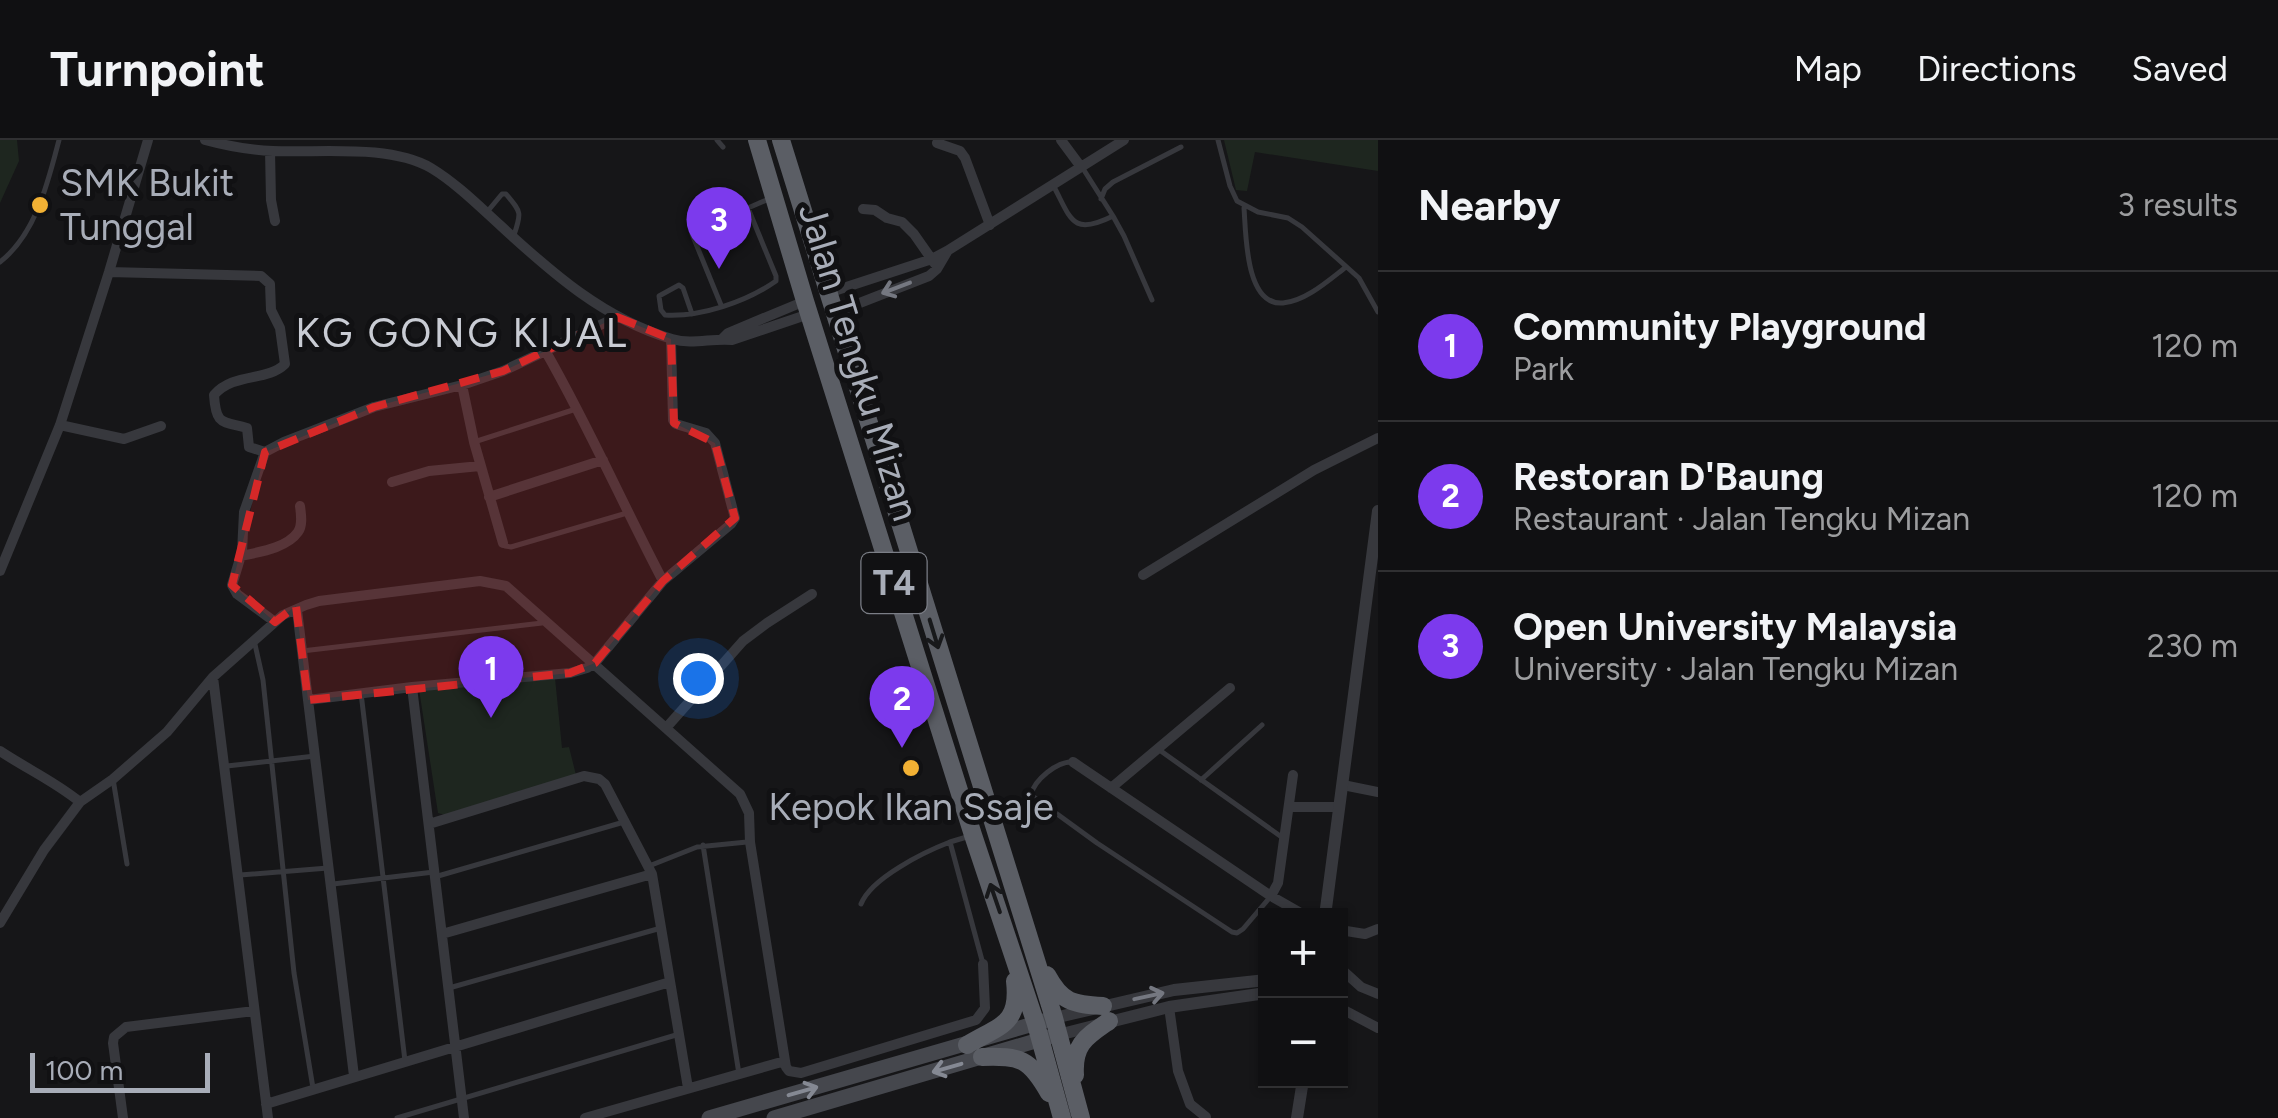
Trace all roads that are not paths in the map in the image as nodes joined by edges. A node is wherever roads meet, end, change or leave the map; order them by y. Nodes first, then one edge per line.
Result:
1 (60, 140) edge
2 (148, 140) edge
3 (205, 140) edge
4 (717, 140) edge
5 (758, 140) edge
6 (781, 140) edge
7 (1061, 140) edge
8 (1124, 140) edge
9 (1218, 140) edge
10 (937, 144) dead end
11 (1181, 146) dead end
12 (723, 147) dead end
13 (270, 151) junction
14 (1081, 167) junction
15 (1053, 185) junction
16 (774, 196) junction
17 (1100, 199) junction
18 (1244, 206) junction
19 (748, 208) junction
20 (863, 209) dead end
21 (486, 212) junction
22 (1112, 216) junction
23 (275, 221) dead end
24 (990, 225) junction
25 (513, 238) junction
26 (0, 262) edge
27 (934, 264) junction
28 (1346, 267) junction
29 (109, 272) junction
30 (828, 293) junction
31 (1152, 300) dead end
32 (721, 305) junction
33 (807, 307) junction
34 (1378, 312) edge
35 (834, 313) junction
36 (692, 314) junction
37 (617, 317) junction
38 (671, 339) junction
39 (546, 352) junction
40 (462, 385) junction
41 (578, 408) junction
42 (60, 425) junction
43 (160, 426) dead end
44 (1378, 438) edge
45 (474, 442) junction
46 (264, 452) junction
47 (603, 460) junction
48 (480, 466) junction
49 (392, 482) dead end
50 (489, 497) junction
51 (300, 506) dead end
52 (627, 513) junction
53 (1378, 519) edge
54 (502, 543) joint
55 (241, 556) junction
56 (0, 571) edge
57 (1143, 574) dead end
58 (663, 581) junction
59 (812, 594) dead end
60 (296, 610) junction
61 (274, 622) junction
62 (547, 622) junction
63 (1371, 622) edge
64 (254, 639) junction
65 (302, 651) junction
66 (596, 663) junction
67 (213, 676) junction
68 (412, 687) junction
69 (1230, 688) dead end
70 (361, 693) junction
71 (308, 700) junction
72 (1262, 725) dead end
73 (666, 728) junction
74 (1158, 749) junction
75 (0, 750) edge
76 (315, 756) junction
77 (270, 762) junction
78 (1072, 762) joint
79 (224, 767) junction
80 (1293, 775) dead end
81 (112, 779) junction
82 (1201, 780) junction
83 (1343, 785) junction
84 (1111, 788) junction
85 (1378, 792) edge
86 (80, 802) junction
87 (1290, 807) junction
88 (1340, 807) junction
89 (624, 822) junction
90 (429, 824) junction
91 (973, 835) junction
92 (1285, 840) junction
93 (750, 842) junction
94 (950, 842) junction
95 (704, 845) junction
96 (127, 864) dead end
97 (328, 868) junction
98 (650, 870) junction
99 (284, 871) junction
100 (435, 874) junction
101 (237, 875) junction
102 (384, 878) junction
103 (330, 884) junction
104 (1272, 896) junction
105 (860, 904) dead end
106 (1292, 908) edge
107 (1326, 908) edge
108 (0, 923) edge
109 (661, 928) junction
110 (1378, 929) edge
111 (1348, 932) edge
112 (442, 934) junction
113 (1019, 941) junction
114 (983, 964) joint
115 (1348, 975) edge
116 (1258, 981) edge
117 (670, 982) junction
118 (448, 988) junction
119 (1258, 994) edge
120 (1378, 994) edge
121 (1170, 1007) junction
122 (254, 1012) junction
123 (1348, 1012) edge
124 (1106, 1013) junction
125 (1378, 1028) edge
126 (1047, 1029) junction
127 (679, 1034) junction
128 (967, 1044) junction
129 (456, 1046) junction
130 (982, 1057) junction
131 (406, 1061) junction
132 (785, 1061) junction
133 (739, 1074) junction
134 (354, 1076) junction
135 (313, 1088) junction
136 (688, 1088) junction
137 (1301, 1088) edge
138 (462, 1099) junction
139 (266, 1104) junction
140 (1071, 1114) edge
141 (1206, 1117) edge
142 (123, 1118) edge
143 (268, 1118) edge
144 (396, 1118) edge
145 (464, 1118) edge
146 (585, 1118) edge
147 (710, 1118) edge
148 (774, 1118) edge
149 (1297, 1118) edge

1 - 26 lane
2 - 29 street
3 - 13 street
4 - 12 lane
5 - 16 highway, Jalan Tengku Mizan / T4
6 - 30 highway, Jalan Tengku Mizan / T4
7 - 14 street
8 - 14 street
9 - 18 lane
10 - 24 street
11 - 17 lane
13 - 21 street
13 - 23 street
14 - 15 street
14 - 17 lane
15 - 22 lane
15 - 24 street
16 - 19 lane
16 - 33 highway, Jalan Tengku Mizan / T4
17 - 22 lane
18 - 28 lane
18 - 28 lane
19 - 32 lane
19 - 32 lane
20 - 27 street
21 - 25 street
21 - 25 lane
22 - 31 lane
24 - 27 street
25 - 37 street
27 - 30 street
27 -> 35 street
28 - 34 lane
29 - 42 street
29 - 46 street
30 - 35 highway, Jalan Tengku Mizan / T4
32 - 36 lane
33 - 38 street
33 - 91 highway, Jalan Tengku Mizan / T4
35 -> 113 highway, Jalan Tengku Mizan / T4
36 - 36 lane
37 - 38 street
37 - 39 street
38 - 58 street
39 - 40 street
39 - 41 street
40 - 45 street
40 - 46 street
41 - 45 lane
41 - 47 street
42 - 43 street
42 - 56 street
44 - 57 street
45 - 48 street
46 - 55 street
47 - 50 street
47 - 52 street
48 - 49 street
48 - 50 street
50 - 54 street
51 - 55 street
52 - 54 lane
52 - 58 street
53 - 63 street
55 - 61 street
58 - 66 street
59 - 73 street
60 - 61 street
60 - 62 street
60 - 65 street
61 - 64 street
62 - 65 lane
62 - 66 street
63 - 83 street
64 - 67 street
64 - 77 lane
65 - 71 street
66 - 68 street
66 - 73 street
67 - 79 street
67 - 81 street
68 - 70 street
68 - 90 street
69 - 74 street
70 - 71 street
70 - 102 lane
71 - 76 street
72 - 82 lane
73 - 93 street
74 - 82 lane
74 - 84 street
75 - 86 street
76 - 77 lane
76 - 97 street
77 - 79 lane
77 - 99 lane
78 - 84 street
78 - 104 lane
79 - 101 street
80 - 87 street
81 - 86 street
81 - 96 lane
82 - 92 lane
83 - 85 street
83 - 88 street
84 - 104 street
86 - 108 street
87 - 88 street
87 - 92 street
88 - 107 street
89 - 90 street
89 - 98 street
89 - 100 lane
90 - 100 street
91 - 94 lane
113 -> 91 highway, Jalan Tengku Mizan / T4
92 - 104 street
93 - 95 lane
93 - 132 street
94 - 105 lane
94 - 114 lane
95 - 98 lane
95 - 133 lane
97 - 99 lane
97 - 103 street
98 - 109 street
98 - 112 street
99 - 101 lane
99 - 135 lane
100 - 102 lane
100 - 112 street
101 - 122 street
102 - 103 lane
102 - 131 lane
103 - 134 street
104 - 106 street
109 - 117 street
109 - 118 lane
110 - 111 street
112 - 118 street
113 - 124 highway
113 - 126 highway, Jalan Tengku Mizan / T4
113 - 128 highway
114 - 132 street
115 - 120 street
124 -> 116 street
117 - 127 street
117 - 129 street
118 - 129 street
119 - 121 street
121 - 124 street
121 - 141 street
122 - 139 street
122 - 142 street
123 - 125 street
124 - 126 street
124 - 140 highway
126 - 128 main road
126 - 130 main road
126 - 140 highway, Jalan Tengku Mizan / T4
127 - 136 street
127 - 138 lane
147 -> 128 main road
129 - 131 street
129 - 138 street
130 - 140 highway
130 -> 148 main road
131 - 134 street
132 - 133 street
133 - 136 street
134 - 135 street
135 - 139 street
136 - 146 street
137 - 149 street
138 - 144 lane
138 - 145 street
139 - 143 street

